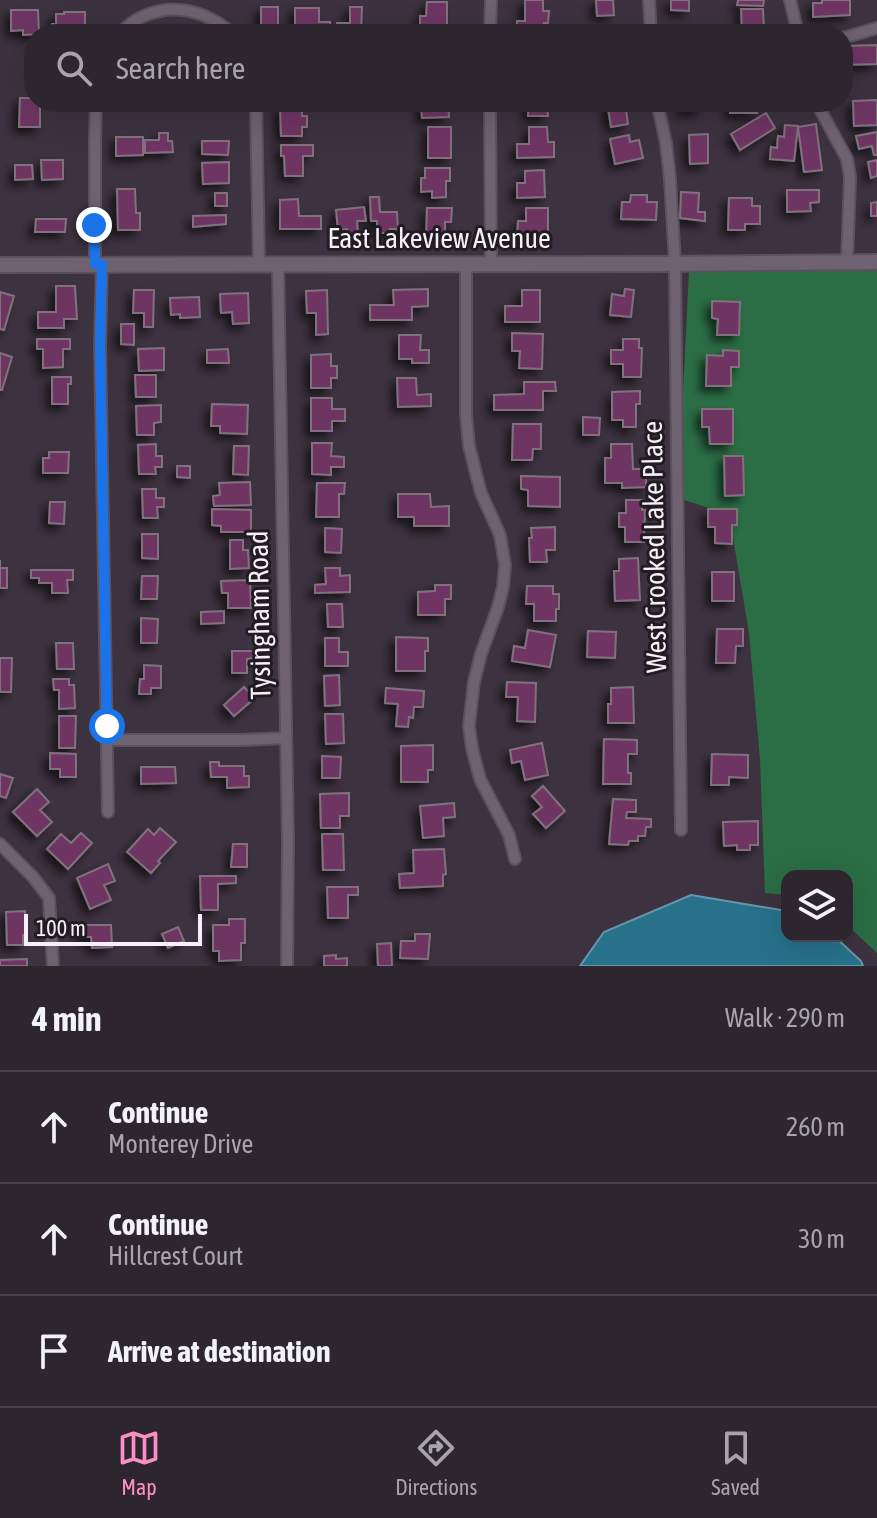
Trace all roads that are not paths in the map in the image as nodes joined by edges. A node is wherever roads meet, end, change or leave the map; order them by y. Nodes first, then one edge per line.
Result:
1 (491, 0) edge
2 (649, 0) edge
3 (790, 0) edge
4 (173, 4) edge
5 (131, 24) edge
6 (218, 24) edge
7 (490, 24) edge
8 (650, 24) edge
9 (796, 24) edge
10 (877, 28) edge
11 (853, 35) edge
12 (96, 112) edge
13 (256, 112) edge
14 (490, 112) edge
15 (659, 112) edge
16 (821, 112) edge
17 (847, 262) junction
18 (877, 262) edge
19 (259, 263) junction
20 (98, 264) junction
21 (278, 264) junction
22 (466, 264) junction
23 (491, 264) junction
24 (675, 264) junction
25 (0, 265) edge
26 (285, 738) junction
27 (107, 740) junction
28 (108, 812) dead end
29 (681, 830) dead end
30 (0, 844) edge
31 (515, 859) dead end
32 (53, 966) edge
33 (287, 966) edge

1 - 7 street
2 - 8 street
3 - 9 street
4 - 5 street
4 - 6 street
10 - 11 street
12 - 20 street
13 - 19 street
14 - 23 street
15 - 24 street, West Crooked Lake Place
16 - 17 street
17 - 18 street, East Lakeview Avenue
17 - 24 street, East Lakeview Avenue
19 - 20 street, East Lakeview Avenue
19 - 21 street, East Lakeview Avenue
20 - 25 street, East Lakeview Avenue
20 - 27 street
21 - 22 street, East Lakeview Avenue
21 - 26 street, Tysingham Road
22 - 23 street, East Lakeview Avenue
22 - 31 street
23 - 24 street, East Lakeview Avenue
24 - 29 street, West Crooked Lake Place
26 - 27 street
26 - 33 street, Tysingham Road
27 - 28 street
30 - 32 street

